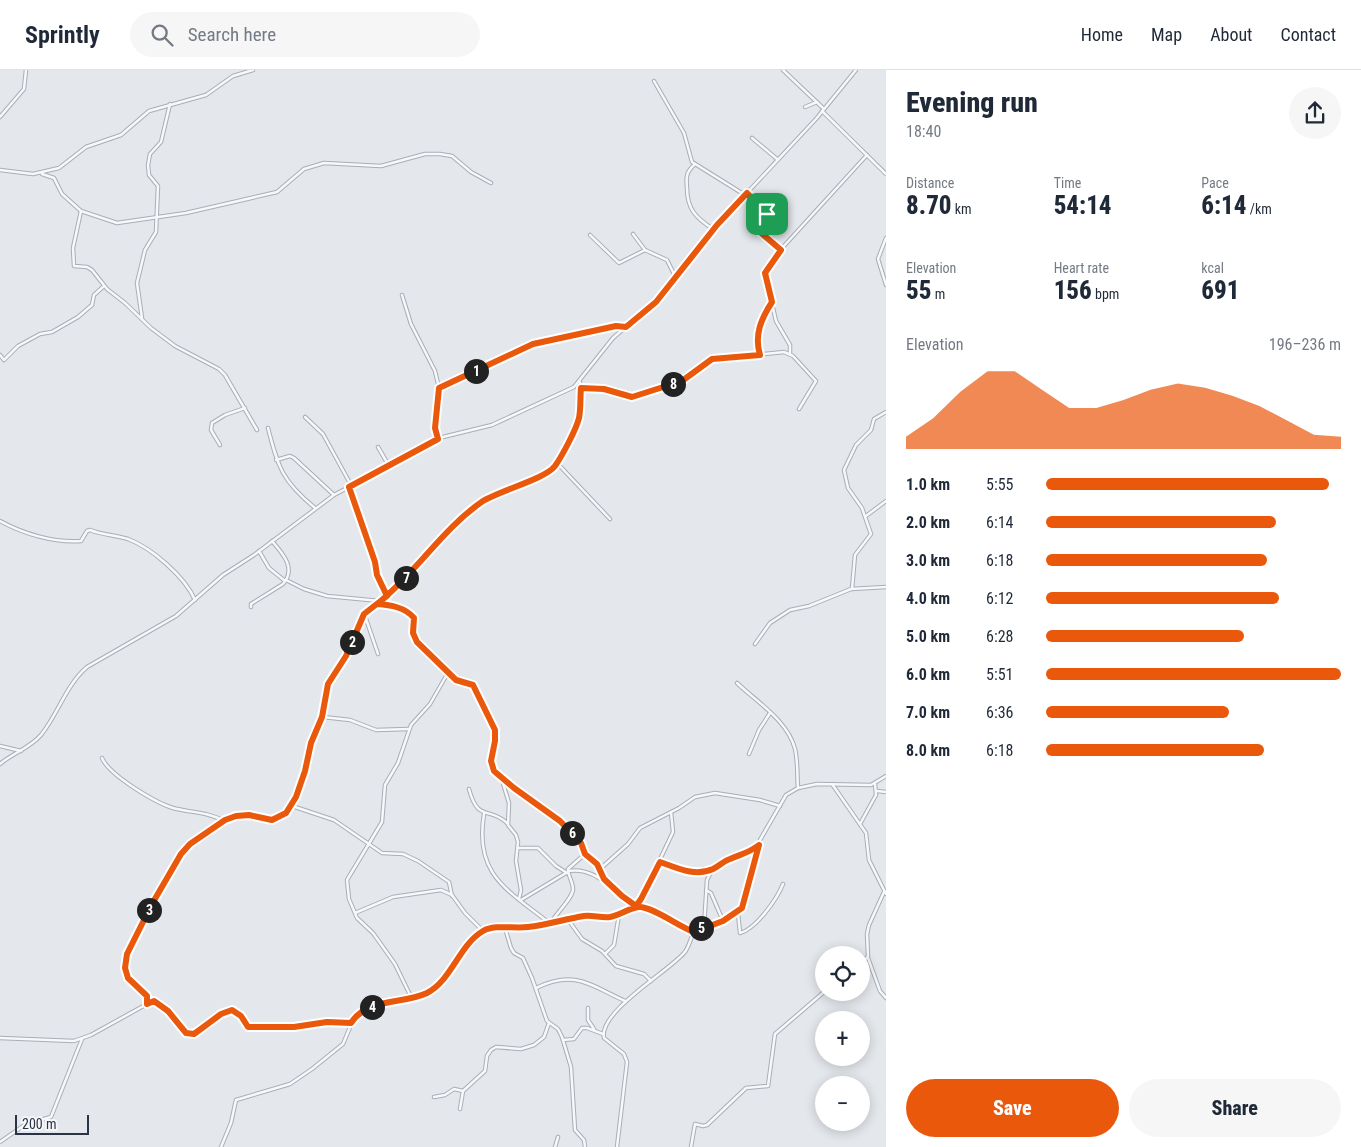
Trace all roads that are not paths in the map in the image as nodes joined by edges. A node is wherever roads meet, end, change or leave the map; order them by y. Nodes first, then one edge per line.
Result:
1 (26, 70) edge
2 (253, 70) edge
3 (783, 70) edge
4 (856, 70) edge
5 (654, 81) dead end
6 (817, 102) junction
7 (170, 104) junction
8 (806, 107) dead end
9 (823, 110) junction
10 (0, 117) edge
11 (752, 138) dead end
12 (867, 155) junction
13 (777, 160) junction
14 (695, 164) junction
15 (0, 170) edge
16 (42, 174) junction
17 (886, 174) edge
18 (491, 183) dead end
19 (746, 194) junction
20 (81, 211) junction
21 (158, 218) junction
22 (713, 229) junction
23 (590, 234) dead end
24 (633, 234) dead end
25 (886, 238) edge
26 (645, 250) junction
27 (781, 250) junction
28 (675, 276) junction
29 (886, 285) edge
30 (104, 286) junction
31 (402, 295) dead end
32 (772, 302) junction
33 (142, 320) junction
34 (626, 327) junction
35 (790, 354) junction
36 (0, 355) edge
37 (760, 355) junction
38 (580, 380) junction
39 (439, 388) junction
40 (581, 388) junction
41 (245, 408) junction
42 (799, 409) dead end
43 (886, 412) edge
44 (305, 417) dead end
45 (268, 428) dead end
46 (257, 430) dead end
47 (438, 439) junction
48 (220, 445) dead end
49 (378, 447) dead end
50 (276, 460) junction
51 (556, 462) junction
52 (389, 466) junction
53 (350, 486) junction
54 (334, 495) junction
55 (886, 502) edge
56 (315, 508) junction
57 (866, 516) junction
58 (610, 519) dead end
59 (0, 521) edge
60 (272, 541) junction
61 (259, 551) junction
62 (286, 581) junction
63 (886, 587) edge
64 (852, 589) junction
65 (387, 596) junction
66 (195, 600) junction
67 (380, 601) junction
68 (377, 604) junction
69 (251, 607) dead end
70 (364, 615) junction
71 (755, 644) dead end
72 (378, 654) dead end
73 (449, 671) junction
74 (737, 683) dead end
75 (770, 714) junction
76 (322, 717) junction
77 (409, 729) junction
78 (0, 746) edge
79 (21, 750) junction
80 (749, 754) dead end
81 (102, 758) dead end
82 (0, 764) edge
83 (886, 776) edge
84 (502, 778) junction
85 (831, 784) junction
86 (875, 784) junction
87 (798, 788) junction
88 (469, 789) dead end
89 (877, 791) junction
90 (886, 792) edge
91 (292, 806) junction
92 (780, 806) junction
93 (671, 812) junction
94 (484, 814) junction
95 (225, 820) junction
96 (508, 824) junction
97 (860, 824) junction
98 (368, 843) junction
99 (759, 845) junction
100 (518, 848) junction
101 (585, 854) junction
102 (660, 862) junction
103 (600, 869) junction
104 (713, 869) junction
105 (568, 872) junction
106 (604, 879) junction
107 (886, 883) edge
108 (783, 884) dead end
109 (880, 884) junction
110 (706, 890) junction
111 (885, 893) edge
112 (452, 896) junction
113 (520, 900) junction
114 (637, 906) junction
115 (738, 912) junction
116 (355, 913) junction
117 (619, 915) junction
118 (569, 921) junction
119 (723, 921) junction
120 (550, 923) junction
121 (704, 927) junction
122 (505, 928) junction
123 (483, 931) junction
124 (694, 932) junction
125 (868, 946) edge
126 (605, 954) junction
127 (870, 962) edge
128 (652, 981) junction
129 (536, 988) junction
130 (886, 998) edge
131 (412, 999) junction
132 (815, 1000) edge
133 (626, 1001) junction
134 (147, 1004) junction
135 (588, 1008) dead end
136 (351, 1023) junction
137 (549, 1023) junction
138 (595, 1030) junction
139 (603, 1034) junction
140 (0, 1038) edge
141 (82, 1039) junction
142 (563, 1040) junction
143 (464, 1090) junction
144 (434, 1097) dead end
145 (460, 1109) dead end
146 (558, 1137) dead end
147 (0, 1142) edge
148 (221, 1147) edge
149 (555, 1147) edge
150 (585, 1147) edge
151 (617, 1147) edge
152 (690, 1147) edge

1 - 10 street
2 - 7 street
3 - 6 street
4 - 9 street
5 - 14 street
6 - 8 street
6 - 9 street
7 - 16 street
7 - 21 street
9 - 12 street
9 - 13 street
11 - 13 street
12 - 17 street
12 - 27 street
13 - 19 street
14 - 19 street
14 - 22 street
15 - 16 street
16 - 20 street
18 - 21 street
19 - 22 street
19 - 27 street
20 - 21 street
20 - 30 street
21 - 33 street
22 - 28 street
23 - 26 street
24 - 26 street
25 - 29 street
26 - 28 street
27 - 32 street
28 - 34 street
30 - 33 street
30 - 36 street
31 - 39 street
32 - 35 street
32 - 37 street
33 - 41 street
34 - 38 street
34 - 39 street
35 - 37 street
35 - 42 street
37 - 40 street
38 - 40 street
38 - 47 street
39 - 47 street
40 - 51 street
41 - 46 street
41 - 48 street
43 - 57 street
44 - 53 street
45 - 50 street
47 - 52 street
49 - 52 street
50 - 54 street
50 - 56 street
51 - 58 street
51 - 65 street
52 - 53 street
53 - 54 street
53 - 65 street
54 - 56 street
55 - 57 street
56 - 60 street
57 - 64 street
59 - 66 street
60 - 61 street
60 - 62 street
61 - 62 street
61 - 66 street
62 - 67 street
62 - 69 street
63 - 64 street
64 - 71 street
65 - 67 street
66 - 79 street
67 - 68 street
68 - 70 street
68 - 73 street
70 - 72 street
70 - 76 street
73 - 77 street
73 - 84 street
74 - 75 street
75 - 80 street
75 - 87 street
76 - 77 street
76 - 91 street
77 - 98 street
78 - 79 street
79 - 82 street
81 - 95 street
83 - 86 street
84 - 96 street
84 - 101 street
85 - 86 street
85 - 87 street
85 - 97 street
86 - 89 street
87 - 92 street
88 - 94 street
89 - 90 street
89 - 97 street
91 - 95 street
91 - 98 street
92 - 93 street
92 - 99 street
93 - 102 street
93 - 103 street
94 - 96 street
94 - 113 street
95 - 134 street
96 - 100 street
97 - 109 street
98 - 112 street
98 - 116 street
99 - 104 street
99 - 115 street
100 - 105 street
100 - 113 street
101 - 103 street
101 - 105 street
102 - 104 street
102 - 114 street
103 - 106 street
104 - 110 street
105 - 106 street
105 - 113 street
105 - 120 street
106 - 114 street
107 - 109 street
108 - 115 street
109 - 111 street
110 - 119 street
110 - 121 street
111 - 125 street
112 - 116 street
112 - 123 street
113 - 120 street
114 - 117 street
114 - 124 street
115 - 119 street
116 - 131 street
117 - 118 street
117 - 126 street
118 - 120 street
118 - 126 street
119 - 121 street
120 - 122 street
121 - 124 street
122 - 123 street
122 - 129 street
123 - 131 street
124 - 128 street
126 - 128 street
127 - 130 street
128 - 133 street
129 - 133 street
129 - 137 street
131 - 136 street
132 - 152 street
133 - 139 street
134 - 136 street
134 - 141 street
135 - 138 street
136 - 148 street
137 - 142 street
137 - 143 street
138 - 139 street
138 - 142 street
139 - 151 street
140 - 141 street
141 - 147 street
142 - 150 street
143 - 144 street
143 - 145 street
146 - 149 street

